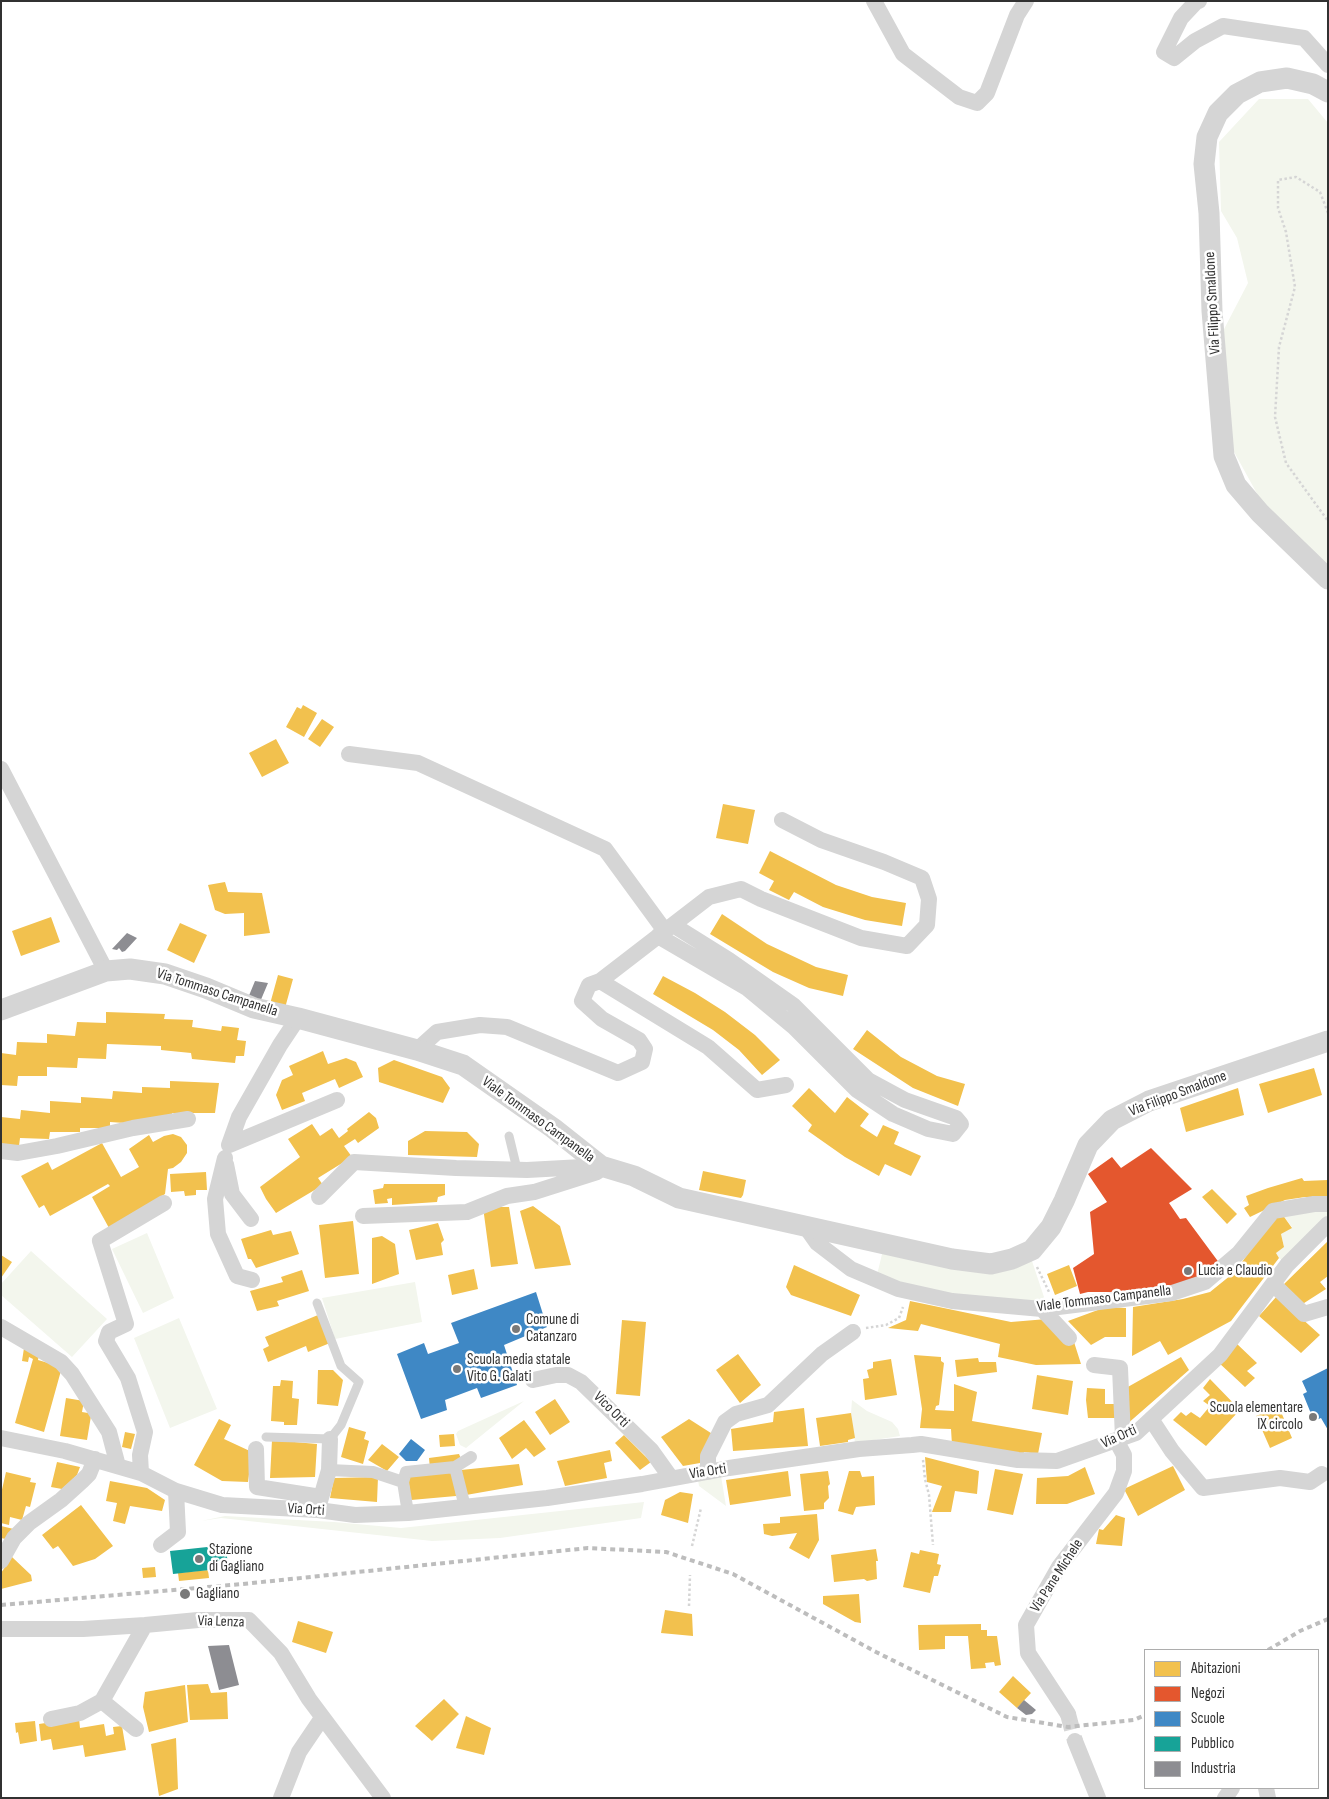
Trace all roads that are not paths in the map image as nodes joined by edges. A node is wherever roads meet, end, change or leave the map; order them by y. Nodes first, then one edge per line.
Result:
1 (874, 1) edge
2 (1026, 1) edge
3 (1199, 1) edge
4 (1328, 64) edge
5 (1328, 92) edge
6 (1328, 579) edge
7 (349, 754) dead end
8 (1, 769) edge
9 (782, 820) dead end
10 (665, 931) junction
11 (106, 971) junction
12 (600, 981) junction
13 (1, 1010) edge
14 (298, 1018) junction
15 (1328, 1041) edge
16 (417, 1050) junction
17 (463, 1066) joint
18 (786, 1085) dead end
19 (337, 1100) dead end
20 (188, 1119) dead end
21 (510, 1136) dead end
22 (1, 1151) edge
23 (227, 1151) junction
24 (605, 1167) junction
25 (517, 1169) junction
26 (319, 1197) dead end
27 (164, 1204) dead end
28 (1328, 1204) edge
29 (363, 1216) dead end
30 (251, 1219) dead end
31 (1328, 1224) edge
32 (805, 1226) junction
33 (252, 1280) dead end
34 (1273, 1284) junction
35 (316, 1303) dead end
36 (1049, 1307) junction
37 (1328, 1307) edge
38 (1, 1327) edge
39 (853, 1332) road end
40 (1070, 1338) dead end
41 (1094, 1366) dead end
42 (533, 1380) dead end
43 (1151, 1420) junction
44 (1, 1438) edge
45 (330, 1439) junction
46 (1119, 1439) junction
47 (261, 1443) joint
48 (472, 1457) dead end
49 (95, 1459) junction
50 (118, 1466) junction
51 (455, 1467) junction
52 (329, 1470) junction
53 (708, 1472) junction
54 (141, 1473) junction
55 (1322, 1474) dead end
56 (671, 1478) junction
57 (404, 1482) junction
58 (176, 1491) junction
59 (319, 1503) junction
60 (465, 1507) junction
61 (408, 1513) junction
62 (161, 1545) dead end
63 (1, 1562) edge
64 (145, 1625) junction
65 (1, 1629) edge
66 (102, 1701) junction
67 (1068, 1714) tunnel mouth
68 (322, 1718) junction
69 (51, 1719) dead end
70 (136, 1729) dead end
71 (1075, 1741) tunnel mouth
72 (282, 1798) edge
73 (383, 1798) edge
74 (1098, 1798) edge

1 - 2 street
3 - 4 street
5 - 6 street, Via Filippo Smaldone
7 - 10 street
8 - 11 street
9 - 10 street
10 - 10 street
10 - 12 street
11 - 13 street, Via Tommaso Campanella
11 - 14 street, Via Tommaso Campanella
12 - 16 street
12 - 18 street
14 - 16 street, Via Tommaso Campanella
14 - 23 street
15 - 32 street, Via Filippo Smaldone
16 - 17 street, Via Tommaso Campanella
17 - 24 street, Viale Tommaso Campanella
19 - 23 street
20 - 22 street
21 - 25 lane
23 - 30 street
23 - 33 street
24 - 25 street
24 - 29 street
24 - 32 street, Viale Tommaso Campanella
25 - 26 street
27 - 54 street
28 - 36 street, Viale Tommaso Campanella
31 - 34 street, Via Orti
32 - 36 street, Viale Tommaso Campanella
34 - 37 street
34 - 43 street, Via Orti
35 - 45 lane
36 - 40 street
38 - 50 street
39 - 53 street
41 - 46 street, Via Pane Michele
42 - 56 street, Vico Orti
43 - 46 street, Via Orti
43 - 55 street
44 - 49 street, Via Orti
45 - 47 lane
45 - 52 street
46 - 53 street, Via Orti
46 - 67 street, Via Pane Michele
47 - 59 street
48 - 51 street
49 - 50 street, Via Orti
49 - 63 street
50 - 54 street, Via Orti
51 - 57 street
51 - 60 street
52 - 57 street
52 - 59 street
53 - 56 street, Via Orti
54 - 58 street, Via Orti
56 - 60 street, Via Orti
57 - 61 street
58 - 59 street, Via Orti
58 - 62 street
59 - 61 street, Via Orti
60 - 61 street, Via Orti
64 - 65 street, Via Lenza
64 - 66 street
64 - 68 street, Via Lenza
66 - 69 street
66 - 70 street
68 - 72 street
68 - 73 street, Via Lenza
71 - 74 street

